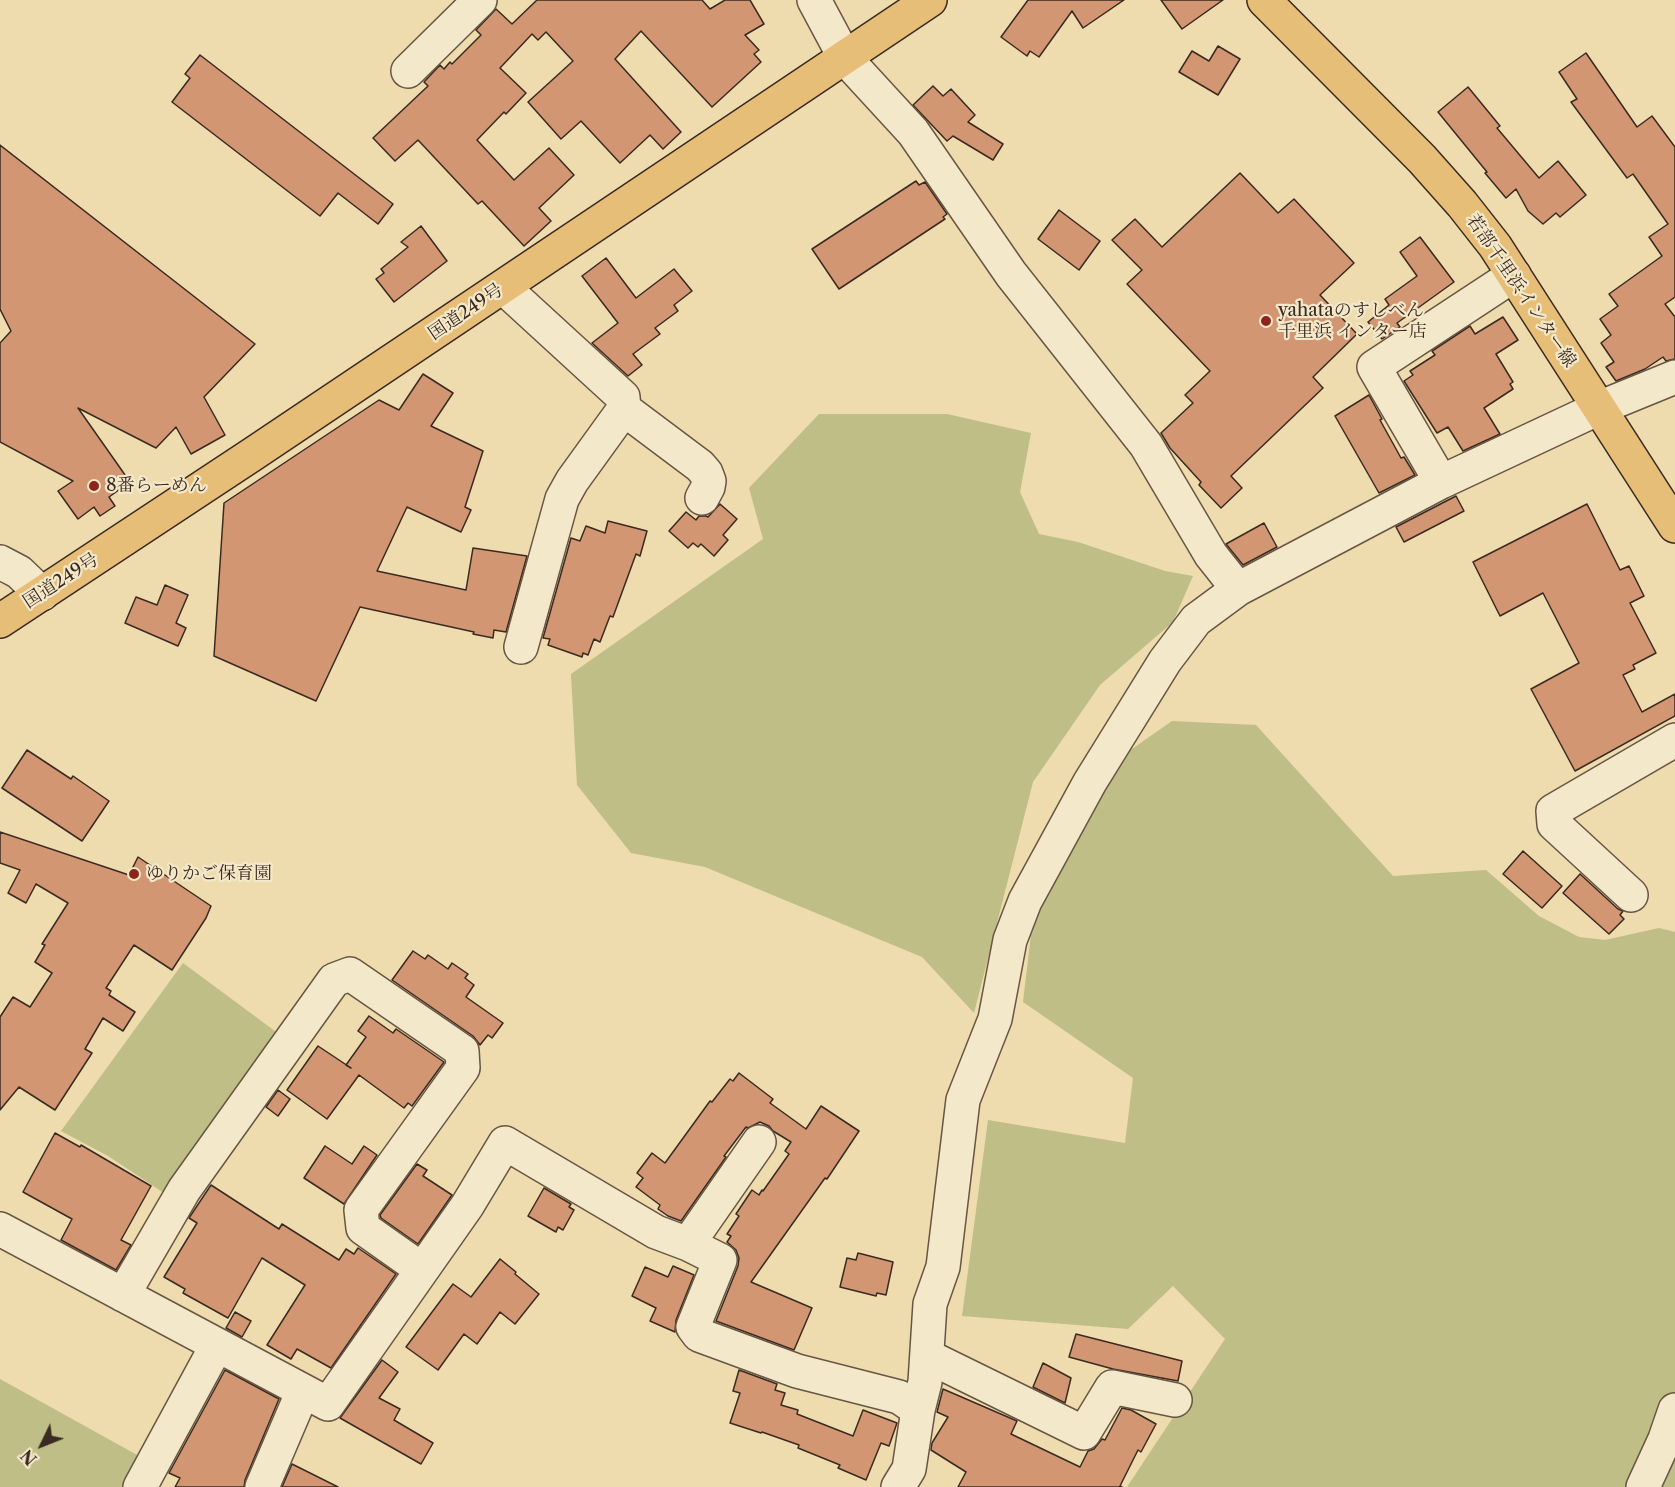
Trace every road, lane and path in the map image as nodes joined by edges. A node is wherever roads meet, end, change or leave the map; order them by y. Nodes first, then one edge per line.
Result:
1 (480, 0) edge
2 (814, 0) edge
3 (930, 0) edge
4 (1264, 0) edge
5 (845, 58) junction
6 (408, 71) dead end
7 (1514, 275) junction
8 (503, 286) junction
9 (1675, 377) edge
10 (1599, 408) junction
11 (624, 409) junction
12 (1441, 482) junction
13 (702, 498) dead end
14 (1675, 526) edge
15 (0, 562) edge
16 (1238, 589) junction
17 (42, 594) junction
18 (0, 621) edge
19 (520, 647) dead end
20 (1675, 740) edge
21 (1631, 895) dead end
22 (759, 1142) dead end
23 (0, 1229) edge
24 (688, 1244) junction
25 (421, 1269) junction
26 (123, 1295) junction
27 (217, 1345) junction
28 (927, 1356) junction
29 (303, 1391) junction
30 (1174, 1400) dead end
31 (918, 1410) junction
32 (1673, 1424) edge
33 (140, 1487) edge
34 (262, 1487) edge
35 (898, 1487) edge
36 (1643, 1487) edge

1 - 6 street
2 - 5 street
3 - 5 main road, 国道249号
4 - 7 main road, 若部千里浜インター線
5 - 8 main road, 国道249号
5 - 16 street
7 - 10 main road, 若部千里浜インター線
7 - 12 street
8 - 11 street
8 - 17 main road, 国道249号
9 - 10 street
10 - 12 street
10 - 14 main road, 若部千里浜インター線
11 - 13 street
11 - 19 street
12 - 16 street
15 - 17 street
16 - 28 street
17 - 18 main road, 国道249号
20 - 21 street
22 - 24 street
23 - 26 street
24 - 25 street
24 - 31 street
25 - 26 street
25 - 29 street
26 - 27 street
27 - 29 street
27 - 33 street
28 - 30 street
28 - 31 street
29 - 34 street
31 - 35 street
32 - 36 street

